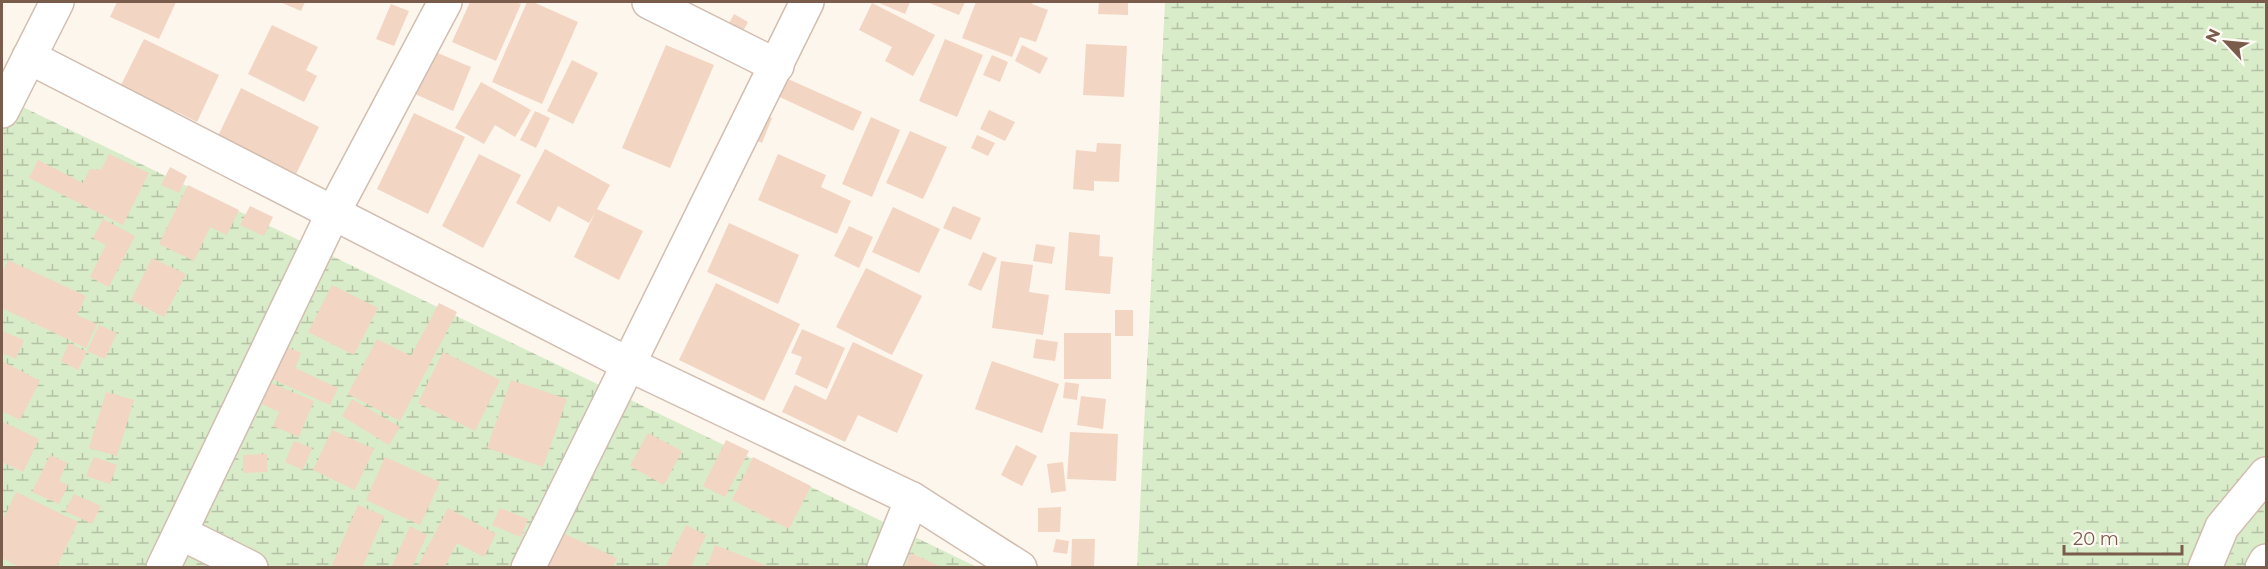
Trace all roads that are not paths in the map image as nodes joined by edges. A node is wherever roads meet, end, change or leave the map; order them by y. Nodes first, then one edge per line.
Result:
1 (57, 2) edge
2 (445, 2) edge
3 (649, 2) edge
4 (807, 2) edge
5 (29, 57) junction
6 (777, 66) junction
7 (5, 95) edge
8 (334, 211) junction
9 (628, 364) junction
10 (2266, 474) edge
11 (912, 499) junction
12 (181, 533) junction
13 (2266, 561) edge
14 (164, 567) edge
15 (251, 567) edge
16 (528, 567) edge
17 (884, 567) edge
18 (1020, 567) edge
19 (2205, 567) edge
20 (2262, 567) edge

1 - 5 street
2 - 8 street
3 - 6 street
4 - 6 street
5 - 7 street
5 - 8 street
6 - 9 street
8 - 9 street
8 - 12 street
9 - 11 street
9 - 16 street
10 - 19 street
11 - 17 street
11 - 18 street
12 - 14 street
12 - 15 street
13 - 20 street

